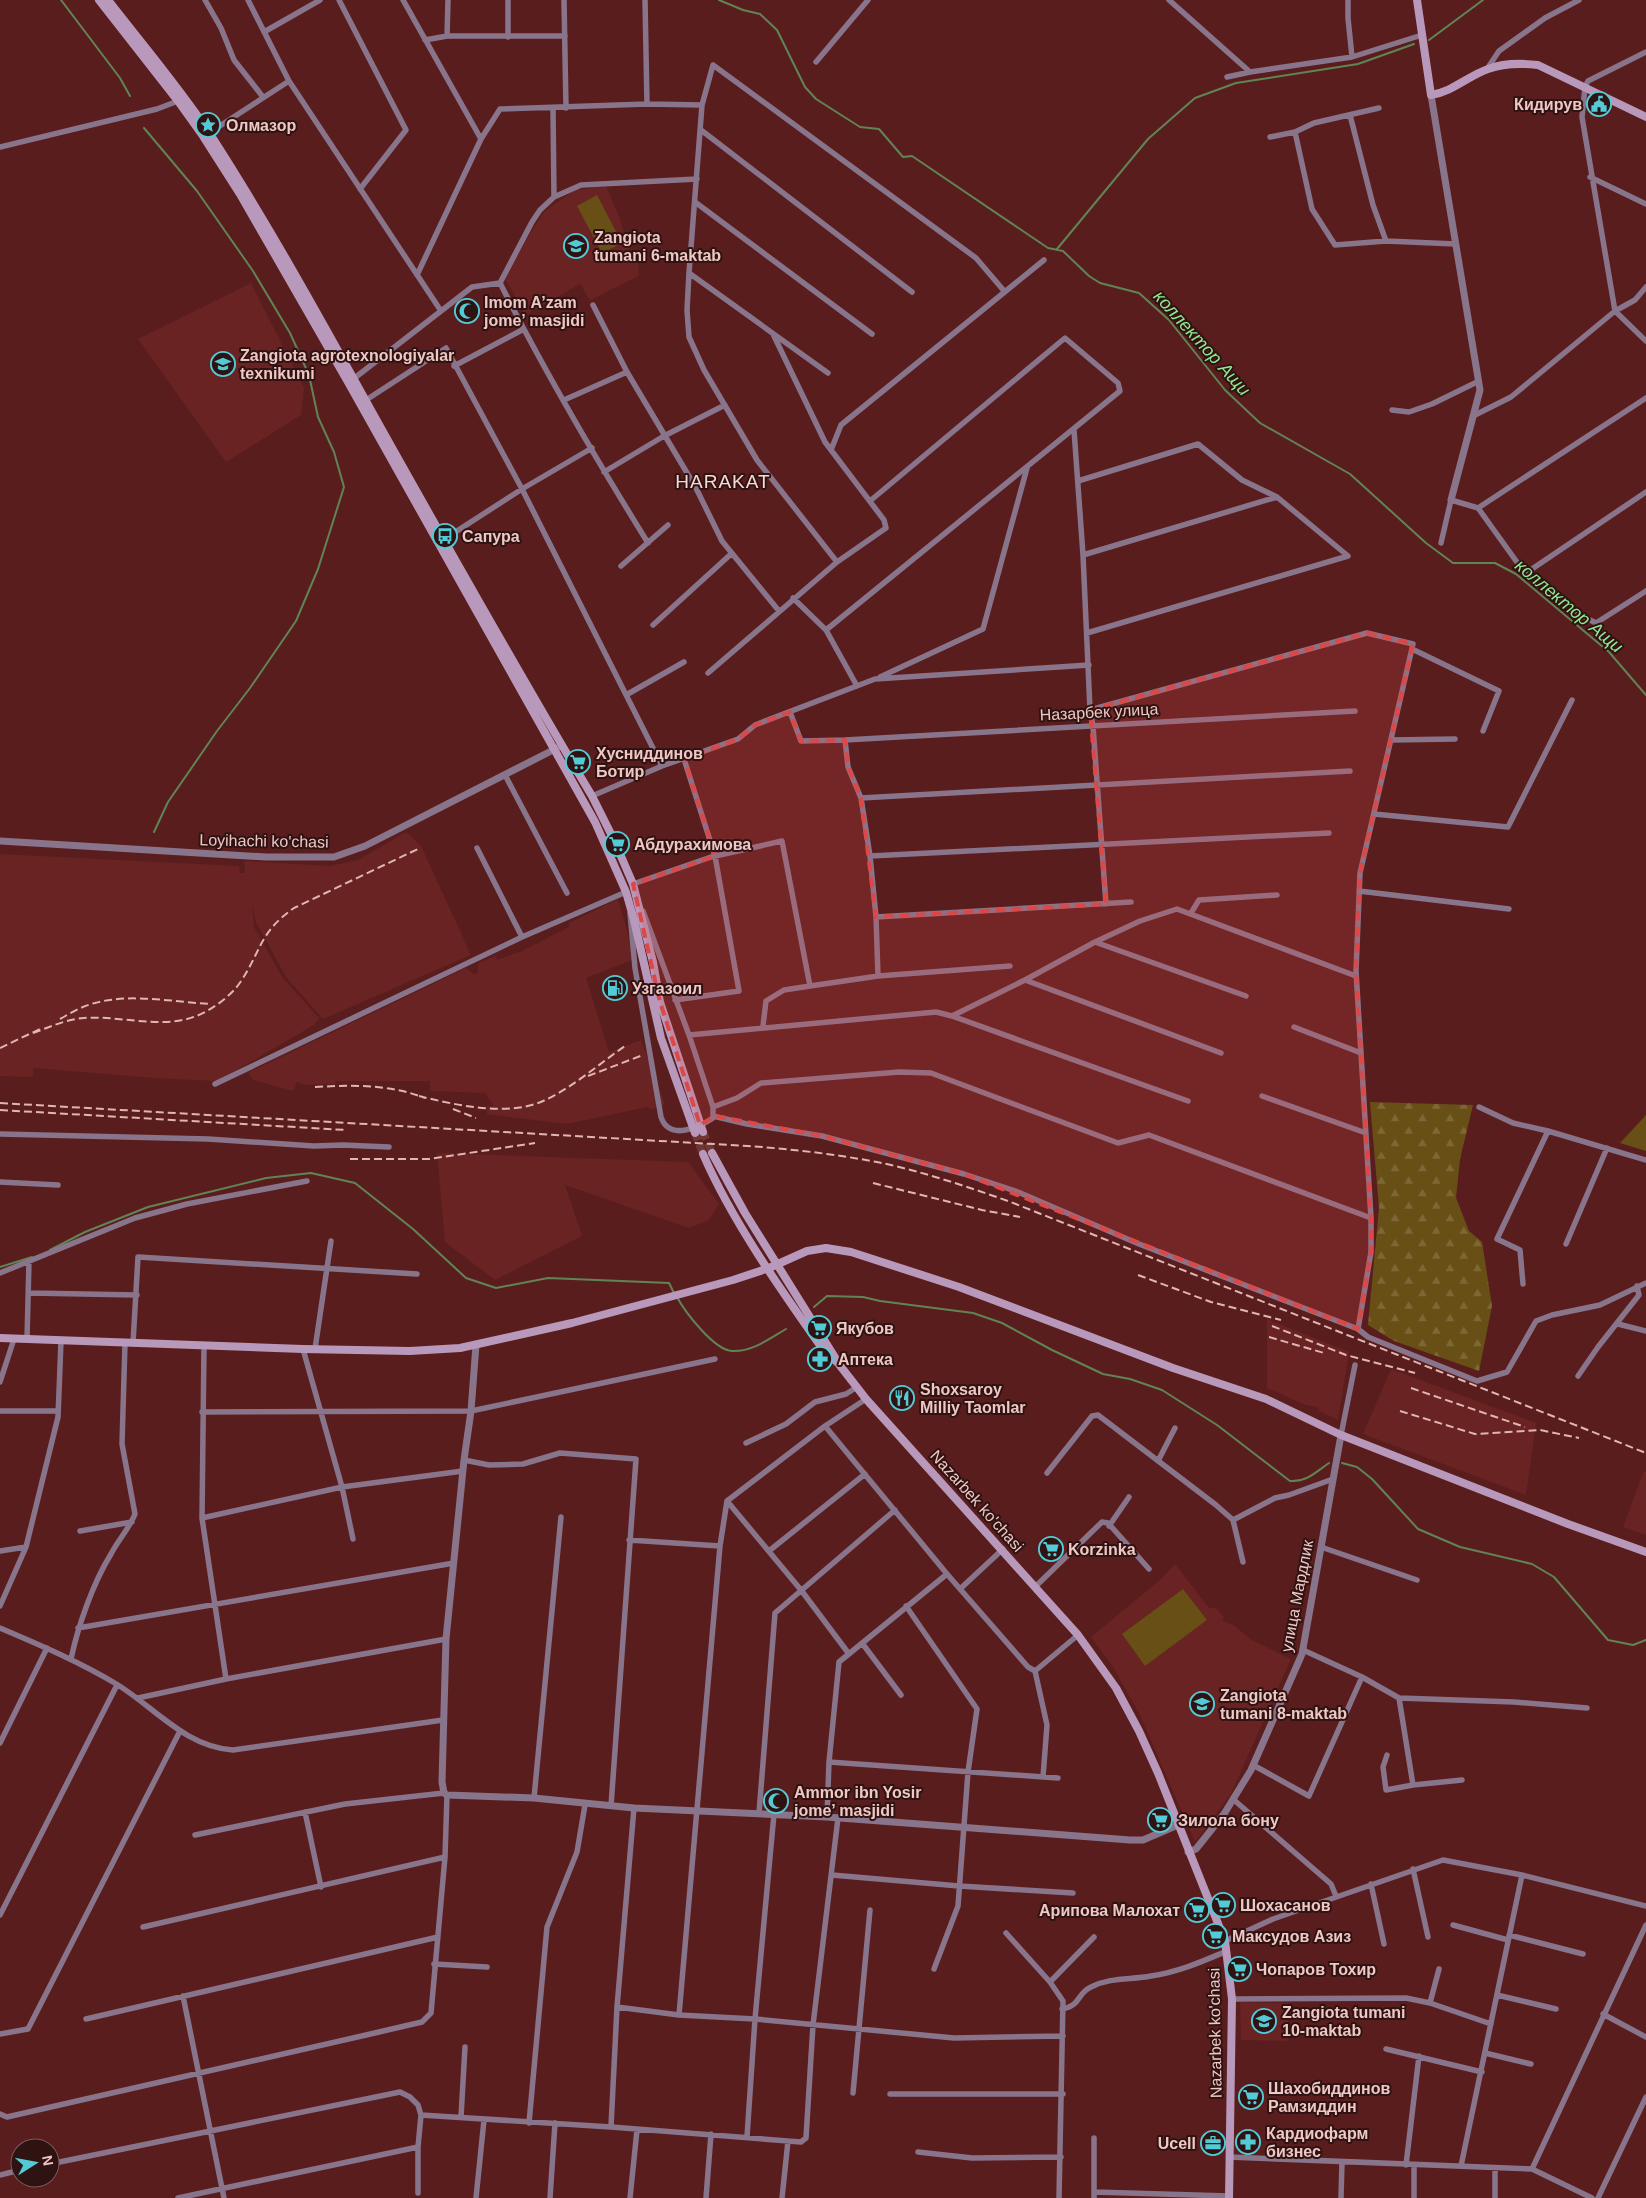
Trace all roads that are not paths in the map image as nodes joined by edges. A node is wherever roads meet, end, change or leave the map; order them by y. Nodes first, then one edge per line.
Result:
1 (99, 0) edge
2 (108, 0) edge
3 (205, 0) edge
4 (248, 0) edge
5 (320, 0) edge
6 (339, 0) edge
7 (403, 0) edge
8 (448, 0) edge
9 (508, 0) edge
10 (564, 0) edge
11 (645, 0) edge
12 (868, 0) edge
13 (1169, 0) edge
14 (1348, 0) edge
15 (1417, 0) edge
16 (1579, 0) edge
17 (264, 32) junction
18 (1422, 35) junction
19 (447, 36) junction
20 (565, 36) junction
21 (508, 37) junction
22 (426, 40) junction
23 (1646, 52) edge
24 (1352, 57) junction
25 (816, 62) dead end
26 (1487, 69) junction
27 (1250, 72) junction
28 (1227, 77) dead end
29 (289, 81) junction
30 (1585, 87) junction
31 (1432, 95) junction
32 (263, 97) junction
33 (178, 101) junction
34 (647, 104) junction
35 (702, 105) junction
36 (553, 108) junction
37 (566, 108) junction
38 (1379, 108) dead end
39 (1350, 115) junction
40 (1646, 117) edge
41 (701, 130) junction
42 (1295, 132) junction
43 (209, 133) junction
44 (1270, 137) dead end
45 (481, 139) junction
46 (0, 147) edge
47 (1590, 177) junction
48 (697, 179) junction
49 (360, 189) junction
50 (554, 197) junction
51 (695, 202) junction
52 (1646, 204) edge
53 (1386, 241) junction
54 (1456, 244) junction
55 (1044, 260) dead end
56 (689, 273) junction
57 (417, 275) junction
58 (500, 283) junction
59 (1646, 287) edge
60 (912, 292) dead end
61 (1004, 292) junction
62 (593, 305) dead end
63 (1615, 311) junction
64 (441, 312) junction
65 (524, 329) junction
66 (773, 334) junction
67 (872, 334) dead end
68 (1646, 341) edge
69 (454, 366) junction
70 (627, 372) junction
71 (828, 374) dead end
72 (351, 380) junction
73 (1478, 382) junction
74 (1646, 398) edge
75 (564, 400) junction
76 (362, 402) junction
77 (725, 405) junction
78 (1392, 410) dead end
79 (1473, 416) junction
80 (1074, 430) junction
81 (664, 436) junction
82 (592, 448) junction
83 (831, 450) junction
84 (1027, 468) junction
85 (604, 472) junction
86 (1078, 481) junction
87 (522, 489) junction
88 (1646, 492) edge
89 (1277, 496) junction
90 (1451, 500) junction
91 (870, 501) junction
92 (1478, 508) junction
93 (668, 525) dead end
94 (443, 540) junction
95 (648, 543) junction
96 (1441, 543) dead end
97 (731, 554) junction
98 (1083, 555) junction
99 (838, 562) junction
100 (622, 566) dead end
101 (1529, 571) junction
102 (1646, 591) edge
103 (793, 598) junction
104 (779, 611) junction
105 (653, 625) dead end
106 (826, 630) junction
107 (1087, 633) junction
108 (1412, 649) junction
109 (684, 662) dead end
110 (1088, 665) junction
111 (708, 673) dead end
112 (875, 679) junction
113 (857, 686) junction
114 (626, 695) junction
115 (1572, 700) dead end
116 (1090, 710) junction
117 (1355, 711) dead end
118 (790, 712) junction
119 (1093, 726) junction
120 (1483, 731) dead end
121 (1455, 739) dead end
122 (845, 740) junction
123 (1391, 740) junction
124 (558, 747) junction
125 (684, 758) junction
126 (662, 766) junction
127 (1350, 772) dead end
128 (505, 775) junction
129 (1098, 786) junction
130 (592, 796) junction
131 (861, 798) junction
132 (1374, 814) junction
133 (1328, 832) dead end
134 (0, 841) edge
135 (1101, 844) junction
136 (477, 848) dead end
137 (715, 856) junction
138 (870, 856) junction
139 (633, 884) junction
140 (1359, 891) junction
141 (626, 892) junction
142 (567, 893) dead end
143 (1277, 896) dead end
144 (638, 900) junction
145 (1131, 902) dead end
146 (629, 903) junction
147 (1106, 904) junction
148 (1509, 909) dead end
149 (1190, 913) junction
150 (876, 917) junction
151 (522, 937) junction
152 (1095, 942) junction
153 (1010, 966) dead end
154 (878, 976) junction
155 (1356, 976) junction
156 (1025, 980) junction
157 (810, 986) junction
158 (1246, 996) dead end
159 (675, 1000) junction
160 (952, 1016) junction
161 (763, 1026) junction
162 (1294, 1027) dead end
163 (689, 1034) junction
164 (1221, 1053) dead end
165 (1361, 1053) junction
166 (215, 1084) dead end
167 (1262, 1096) dead end
168 (1188, 1101) dead end
169 (713, 1107) junction
170 (1479, 1107) dead end
171 (714, 1116) junction
172 (1548, 1131) junction
173 (695, 1132) junction
174 (0, 1134) edge
175 (1366, 1134) junction
176 (389, 1147) dead end
177 (1607, 1148) junction
178 (712, 1153) tunnel mouth
179 (703, 1154) tunnel mouth
180 (1646, 1160) edge
181 (307, 1181) dead end
182 (0, 1182) edge
183 (58, 1185) dead end
184 (1371, 1218) junction
185 (330, 1241) dead end
186 (1566, 1244) dead end
187 (29, 1261) junction
188 (772, 1266) junction
189 (326, 1268) junction
190 (0, 1273) edge
191 (417, 1274) dead end
192 (1646, 1283) edge
193 (1523, 1284) dead end
194 (1637, 1286) junction
195 (28, 1293) junction
196 (137, 1295) junction
197 (1618, 1324) junction
198 (1358, 1329) junction
199 (1646, 1331) edge
200 (0, 1338) edge
201 (14, 1339) junction
202 (27, 1339) junction
203 (62, 1341) junction
204 (129, 1343) junction
205 (476, 1345) junction
206 (204, 1346) junction
207 (303, 1349) junction
208 (315, 1350) junction
209 (715, 1359) dead end
210 (1355, 1365) dead end
211 (1578, 1376) dead end
212 (0, 1382) edge
213 (857, 1387) junction
214 (866, 1399) junction
215 (0, 1411) edge
216 (58, 1411) junction
217 (471, 1411) junction
218 (202, 1412) junction
219 (320, 1412) junction
220 (826, 1426) junction
221 (1176, 1428) dead end
222 (1341, 1435) junction
223 (746, 1443) dead end
224 (464, 1460) junction
225 (1158, 1461) junction
226 (463, 1471) junction
227 (1047, 1473) dead end
228 (865, 1474) junction
229 (1333, 1479) junction
230 (342, 1487) junction
231 (1129, 1497) dead end
232 (727, 1501) junction
233 (895, 1510) junction
234 (561, 1517) dead end
235 (202, 1518) junction
236 (1233, 1520) junction
237 (132, 1522) junction
238 (1110, 1526) junction
239 (80, 1531) dead end
240 (352, 1539) dead end
241 (628, 1540) junction
242 (720, 1546) junction
243 (26, 1547) junction
244 (1321, 1547) junction
245 (1003, 1549) junction
246 (0, 1551) edge
247 (770, 1551) junction
248 (1646, 1552) edge
249 (1243, 1562) dead end
250 (454, 1563) junction
251 (1149, 1569) dead end
252 (947, 1574) junction
253 (1417, 1580) dead end
254 (1036, 1586) junction
255 (960, 1589) junction
256 (801, 1590) junction
257 (216, 1605) junction
258 (0, 1606) edge
259 (906, 1606) junction
260 (0, 1628) edge
261 (78, 1628) junction
262 (1078, 1635) junction
263 (446, 1639) junction
264 (862, 1643) junction
265 (47, 1648) junction
266 (1303, 1650) junction
267 (848, 1654) junction
268 (71, 1659) junction
269 (1035, 1671) junction
270 (1362, 1677) junction
271 (226, 1679) junction
272 (117, 1685) junction
273 (901, 1695) dead end
274 (138, 1698) junction
275 (1399, 1698) junction
276 (1587, 1708) dead end
277 (443, 1720) junction
278 (180, 1732) junction
279 (0, 1743) edge
280 (1387, 1755) dead end
281 (829, 1762) junction
282 (1253, 1765) junction
283 (968, 1772) junction
284 (1043, 1777) junction
285 (1058, 1778) dead end
286 (1462, 1780) dead end
287 (1413, 1784) junction
288 (446, 1794) junction
289 (534, 1798) junction
290 (1234, 1800) junction
291 (585, 1805) junction
292 (610, 1806) junction
293 (634, 1808) junction
294 (696, 1811) junction
295 (305, 1812) junction
296 (760, 1813) junction
297 (774, 1814) junction
298 (827, 1817) junction
299 (838, 1818) junction
300 (1178, 1825) junction
301 (964, 1828) junction
302 (195, 1835) dead end
303 (1188, 1852) junction
304 (445, 1857) junction
305 (1413, 1869) junction
306 (832, 1875) junction
307 (1522, 1875) junction
308 (1371, 1884) junction
309 (959, 1886) junction
310 (320, 1887) junction
311 (1073, 1892) dead end
312 (1336, 1896) junction
313 (1646, 1906) edge
314 (870, 1910) dead end
315 (0, 1915) edge
316 (1454, 1925) dead end
317 (1646, 1925) edge
318 (143, 1927) dead end
319 (1006, 1933) dead end
320 (438, 1936) junction
321 (1094, 1937) dead end
322 (1428, 1937) dead end
323 (1509, 1938) junction
324 (1225, 1941) junction
325 (1384, 1944) dead end
326 (1227, 1951) junction
327 (1583, 1954) dead end
328 (434, 1964) junction
329 (487, 1967) dead end
330 (934, 1969) dead end
331 (1439, 1970) dead end
332 (1050, 1982) junction
333 (1497, 1995) junction
334 (183, 1996) junction
335 (1232, 1999) junction
336 (1430, 2004) junction
337 (617, 2007) junction
338 (1062, 2009) junction
339 (1556, 2009) dead end
340 (1603, 2014) junction
341 (680, 2015) junction
342 (86, 2019) dead end
343 (755, 2019) junction
344 (1491, 2024) junction
345 (813, 2025) junction
346 (858, 2030) junction
347 (0, 2034) edge
348 (1062, 2036) junction
349 (1646, 2037) edge
350 (464, 2047) dead end
351 (1386, 2049) dead end
352 (1485, 2053) junction
353 (1418, 2056) junction
354 (1532, 2064) dead end
355 (200, 2072) junction
356 (1482, 2072) junction
357 (854, 2093) dead end
358 (890, 2094) dead end
359 (1063, 2094) junction
360 (1646, 2097) edge
361 (0, 2114) edge
362 (421, 2115) junction
363 (461, 2116) junction
364 (484, 2120) junction
365 (529, 2122) junction
366 (555, 2123) junction
367 (611, 2127) junction
368 (637, 2130) junction
369 (210, 2131) junction
370 (711, 2134) junction
371 (747, 2137) junction
372 (1094, 2138) dead end
373 (788, 2141) junction
374 (418, 2147) junction
375 (918, 2152) dead end
376 (1229, 2156) junction
377 (1061, 2157) junction
378 (60, 2162) edge
379 (1342, 2162) junction
380 (1406, 2165) junction
381 (1414, 2165) junction
382 (1461, 2166) junction
383 (1495, 2168) junction
384 (1532, 2169) junction
385 (221, 2188) junction
386 (418, 2192) dead end
387 (1094, 2195) edge
388 (1229, 2197) edge
389 (178, 2198) edge
390 (224, 2198) edge
391 (476, 2198) edge
392 (550, 2198) edge
393 (630, 2198) edge
394 (706, 2198) edge
395 (782, 2198) edge
396 (1059, 2198) edge
397 (1341, 2198) edge
398 (1414, 2198) edge
399 (1495, 2198) edge
400 (1592, 2198) edge
401 (1598, 2198) edge

1 - 33 main road
2 - 43 main road
3 - 32 street
4 - 17 street
5 - 17 street
6 - 49 street
7 - 22 street
8 - 19 street
9 - 21 street
10 - 20 street
11 - 34 street
12 - 25 street
13 - 27 street
14 - 24 street
15 - 18 main road
16 - 26 street
17 - 29 street
18 - 24 street
18 - 31 main road
19 - 21 street
19 - 22 street
20 - 21 street
20 - 37 street
22 - 45 street
23 - 30 street
24 - 27 street
26 - 30 main road
26 - 31 main road
27 - 28 street
29 - 32 street
29 - 49 street
30 - 40 main road
30 - 47 street
31 - 54 street
32 - 43 street
33 - 46 street
33 - 72 main road
34 - 35 street
34 - 37 street
35 - 41 street
35 - 61 street
36 - 37 street
36 - 45 street
36 - 50 street
38 - 39 street
39 - 42 street
39 - 53 street
41 - 48 street
41 - 60 street
42 - 44 street
42 - 53 street
43 - 72 main road
45 - 57 street
47 - 52 street
47 - 63 street
48 - 50 street
48 - 51 street
49 - 57 street
50 - 58 street
51 - 56 street
51 - 67 street
53 - 54 street
54 - 73 street
55 - 61 street
56 - 66 street
56 - 77 street
57 - 64 street
58 - 64 street
58 - 65 street
59 - 63 street
61 - 83 street
62 - 70 street
63 - 68 street
63 - 79 street
64 - 72 street
65 - 69 street
65 - 75 street
66 - 71 street
66 - 83 street
69 - 76 street
69 - 87 street
70 - 75 street
70 - 81 street
72 - 76 main road
73 - 78 street
73 - 79 street
74 - 92 street
75 - 82 street
76 - 94 main road
76 - 124 main road
77 - 81 street
77 - 99 street
79 - 90 street
80 - 84 street
80 - 86 street
80 - 91 street
81 - 85 street
81 - 97 street
82 - 85 street
82 - 87 street
83 - 91 street
84 - 106 street
84 - 112 street
85 - 95 street
86 - 89 street
86 - 98 street
87 - 94 street
87 - 114 street
88 - 101 street
89 - 98 street
89 - 107 street
90 - 92 street
90 - 96 street
91 - 99 street
92 - 101 street
93 - 95 street
94 - 124 main road
95 - 100 street
97 - 104 street
97 - 105 street
98 - 107 street
99 - 103 street
101 - 102 street
103 - 104 street
103 - 106 street
104 - 111 street
106 - 113 street
107 - 110 street
108 - 116 street
108 - 120 street
108 - 123 street
109 - 114 street
110 - 112 street
110 - 116 street
112 - 113 street
113 - 118 street
114 - 126 street
115 - 132 street
116 - 119 street
117 - 119 street, Назарбек улица
118 - 122 street, Назарбек улица
118 - 125 street
119 - 122 street, Назарбек улица
119 - 129 street
121 - 123 street
122 - 131 street
123 - 132 street
124 - 128 street, Loyihachi ko'chasi
124 - 130 main road
124 - 141 main road
125 - 126 street
125 - 137 street
126 - 130 street
127 - 129 street
128 - 134 street, Loyihachi ko'chasi
128 - 142 street
129 - 131 street
129 - 135 street
130 - 139 main road
131 - 138 street
132 - 140 street
133 - 135 street
135 - 138 street
135 - 147 street
136 - 151 street
137 - 139 street
137 - 157 street
137 - 159 street
138 - 150 street
139 - 144 main road
140 - 148 street
140 - 155 street
141 - 146 main road
141 - 151 street
143 - 149 street
144 - 159 street
144 - 173 main road
145 - 147 street
146 - 173 main road
146 - 173 street
147 - 150 street
149 - 152 street
149 - 155 street
150 - 154 street
151 - 166 street
152 - 156 street
152 - 158 street
153 - 154 street
154 - 157 street
155 - 165 street
156 - 160 street
156 - 164 street
157 - 161 street
159 - 163 street
160 - 161 street
160 - 168 street
161 - 163 street
162 - 165 street
163 - 169 street
165 - 175 street
167 - 175 street
169 - 171 street
169 - 184 street
170 - 172 street
171 - 173 street
171 - 198 street
172 - 177 street
172 - 193 street
174 - 176 street
175 - 184 street
177 - 180 street
177 - 186 street
178 - 188 main road, Nazarbek ko'chasi
179 - 188 main road, Nazarbek ko'chasi
181 - 187 street
182 - 183 street
184 - 198 street
185 - 189 street
187 - 190 street
187 - 195 street
188 - 205 main road
188 - 213 main road, Nazarbek ko'chasi
188 - 222 main road
189 - 191 street
189 - 196 street
189 - 208 street
192 - 194 street
194 - 197 street
194 - 198 street
195 - 196 street
195 - 202 street
196 - 204 street
197 - 199 street
197 - 211 street
200 - 201 main road
201 - 202 main road
201 - 212 street
202 - 203 main road
203 - 204 main road
203 - 216 street
204 - 206 main road
204 - 237 street
205 - 208 main road
205 - 217 street
206 - 207 main road
206 - 218 street
207 - 208 main road
207 - 219 street
209 - 217 street
210 - 222 street
213 - 214 main road, Nazarbek ko'chasi
213 - 223 street
214 - 220 street
214 - 245 main road, Nazarbek ko'chasi
215 - 216 street
216 - 243 street
217 - 219 street
217 - 224 street
218 - 219 street
218 - 235 street
219 - 230 street
220 - 228 street
220 - 232 street
221 - 225 street
222 - 229 street, улица Мардлик
222 - 248 main road
224 - 226 street
224 - 241 street
225 - 227 street
225 - 236 street
226 - 230 street
226 - 250 street
228 - 233 street
228 - 247 street
229 - 236 street
229 - 244 street, улица Мардлик
230 - 235 street
230 - 240 street
231 - 238 street
232 - 242 street
232 - 247 street
233 - 252 street
233 - 256 street
234 - 289 street
235 - 257 street
236 - 249 street
237 - 239 street
237 - 261 street
238 - 251 street
238 - 254 street
241 - 242 street
241 - 292 street
242 - 294 street
243 - 246 street
243 - 258 street
244 - 253 street
244 - 266 street, улица Мардлик
245 - 254 main road, Nazarbek ko'chasi
245 - 255 street
247 - 256 street
250 - 257 street
250 - 263 street
252 - 255 street
252 - 259 street
254 - 262 main road, Nazarbek ko'chasi
255 - 269 street
256 - 267 street
256 - 296 street
257 - 261 street
257 - 271 street
259 - 264 street
259 - 283 street
260 - 265 street
261 - 268 street
262 - 269 street
262 - 300 main road, Nazarbek ko'chasi
263 - 271 street
263 - 277 street
264 - 267 street
264 - 273 street
265 - 268 street
265 - 279 street
266 - 270 street
266 - 282 street, улица Мардлик
267 - 281 street
268 - 272 street
269 - 284 street
270 - 275 street
270 - 282 street
271 - 274 street
272 - 274 street
272 - 315 street
274 - 278 street
275 - 276 street
275 - 287 street
277 - 278 street
277 - 288 street
278 - 347 street
280 - 287 street
281 - 283 street
281 - 298 street
282 - 290 street, улица Мардлик
283 - 284 street
283 - 301 street
284 - 285 street
286 - 287 street
288 - 289 street
288 - 295 street
288 - 304 street
289 - 291 street
290 - 303 street, улица Мардлик
290 - 312 street
291 - 292 street
291 - 365 street
292 - 293 street
293 - 294 street
293 - 337 street
294 - 296 street
294 - 341 street
295 - 302 street
295 - 310 street
296 - 297 street
297 - 298 street
297 - 343 street
298 - 299 street
299 - 301 street
299 - 306 street
300 - 301 street
300 - 303 main road, Nazarbek ko'chasi
301 - 309 street
303 - 324 main road, Nazarbek ko'chasi
304 - 310 street
304 - 320 street
305 - 307 street
305 - 308 street
305 - 322 street
306 - 309 street
306 - 345 street
307 - 313 street
307 - 323 street
308 - 312 street
308 - 325 street
309 - 311 street
309 - 330 street
310 - 318 street
312 - 324 street
314 - 346 street
316 - 323 street
317 - 340 street
319 - 332 street
320 - 328 street
320 - 334 street
321 - 332 street
323 - 327 street
323 - 333 street
324 - 326 main road, Nazarbek ko'chasi
326 - 335 main road, Nazarbek ko'chasi
326 - 338 street
328 - 329 street
328 - 355 street
331 - 336 street
332 - 338 street
333 - 339 street
333 - 344 street
334 - 342 street
334 - 355 street
335 - 336 street
335 - 376 main road, Nazarbek ko'chasi
336 - 344 street
337 - 341 street
337 - 367 street
338 - 348 street
340 - 349 street
340 - 384 street
341 - 343 street
343 - 345 street
343 - 371 street
344 - 352 street
345 - 346 street
345 - 373 street
346 - 348 street
346 - 357 street
348 - 359 street
350 - 363 street
351 - 353 street
352 - 354 street
352 - 356 street
353 - 356 street
353 - 380 street
355 - 361 street
355 - 369 street
356 - 382 street
358 - 359 street
359 - 377 street
360 - 401 street
362 - 363 street
362 - 369 street
362 - 374 street
363 - 364 street
364 - 365 street
364 - 391 street
365 - 366 street
366 - 367 street
366 - 392 street
367 - 368 street
368 - 370 street
368 - 393 street
369 - 378 street
369 - 385 street
370 - 371 street
370 - 394 street
371 - 373 street
372 - 387 street
373 - 395 street
374 - 385 street
374 - 386 street
375 - 377 street
376 - 379 street
376 - 388 main road, Nazarbek ko'chasi
377 - 396 street
379 - 380 street
379 - 397 street
380 - 381 street
381 - 382 street
381 - 398 street
382 - 383 street
383 - 384 street
383 - 399 street
384 - 400 street
385 - 389 street
385 - 390 street
387 - 388 street

